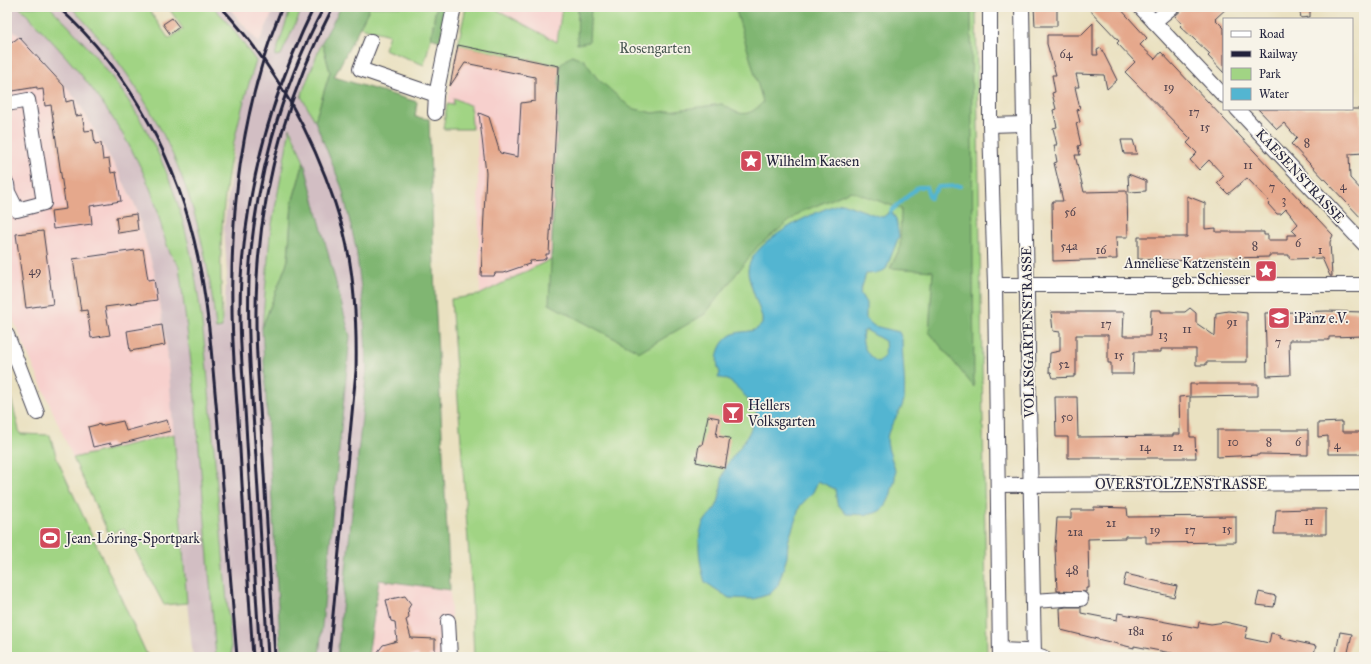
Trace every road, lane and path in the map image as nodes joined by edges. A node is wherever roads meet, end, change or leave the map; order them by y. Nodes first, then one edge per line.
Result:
1 (454, 7) edge
2 (990, 7) edge
3 (1022, 7) edge
4 (1140, 7) edge
5 (1172, 7) edge
6 (1154, 22) junction
7 (371, 41) dead end
8 (1223, 95) edge
9 (436, 96) junction
10 (7, 104) edge
11 (1238, 110) edge
12 (435, 113) dead end
13 (1024, 124) junction
14 (990, 125) junction
15 (7, 184) edge
16 (1364, 244) edge
17 (995, 285) junction
18 (1028, 285) junction
19 (1364, 285) edge
20 (7, 335) edge
21 (37, 413) dead end
22 (1364, 483) edge
23 (998, 485) junction
24 (1030, 485) junction
25 (1071, 599) dead end
26 (1033, 601) junction
27 (448, 621) dead end
28 (1000, 653) edge
29 (1037, 656) edge
30 (450, 657) edge

1 - 9 street
2 - 14 street
3 - 13 street, VOLKSGARTENSTRASSE
4 - 6 street
5 - 6 street
6 - 8 street
7 - 9 street
9 - 12 street
10 - 15 street
11 - 16 street, KAESENSTRASSE
13 - 14 street
13 - 18 street, VOLKSGARTENSTRASSE
14 - 17 street
17 - 18 street
17 - 23 street
18 - 19 street
18 - 24 street, VOLKSGARTENSTRASSE
20 - 21 street
22 - 24 street, OVERSTOLZENSTRASSE
23 - 24 street, OVERSTOLZENSTRASSE
23 - 28 street
24 - 26 street, VOLKSGARTENSTRASSE
25 - 26 street
26 - 29 street, VOLKSGARTENSTRASSE
27 - 30 street
28 - 29 street

